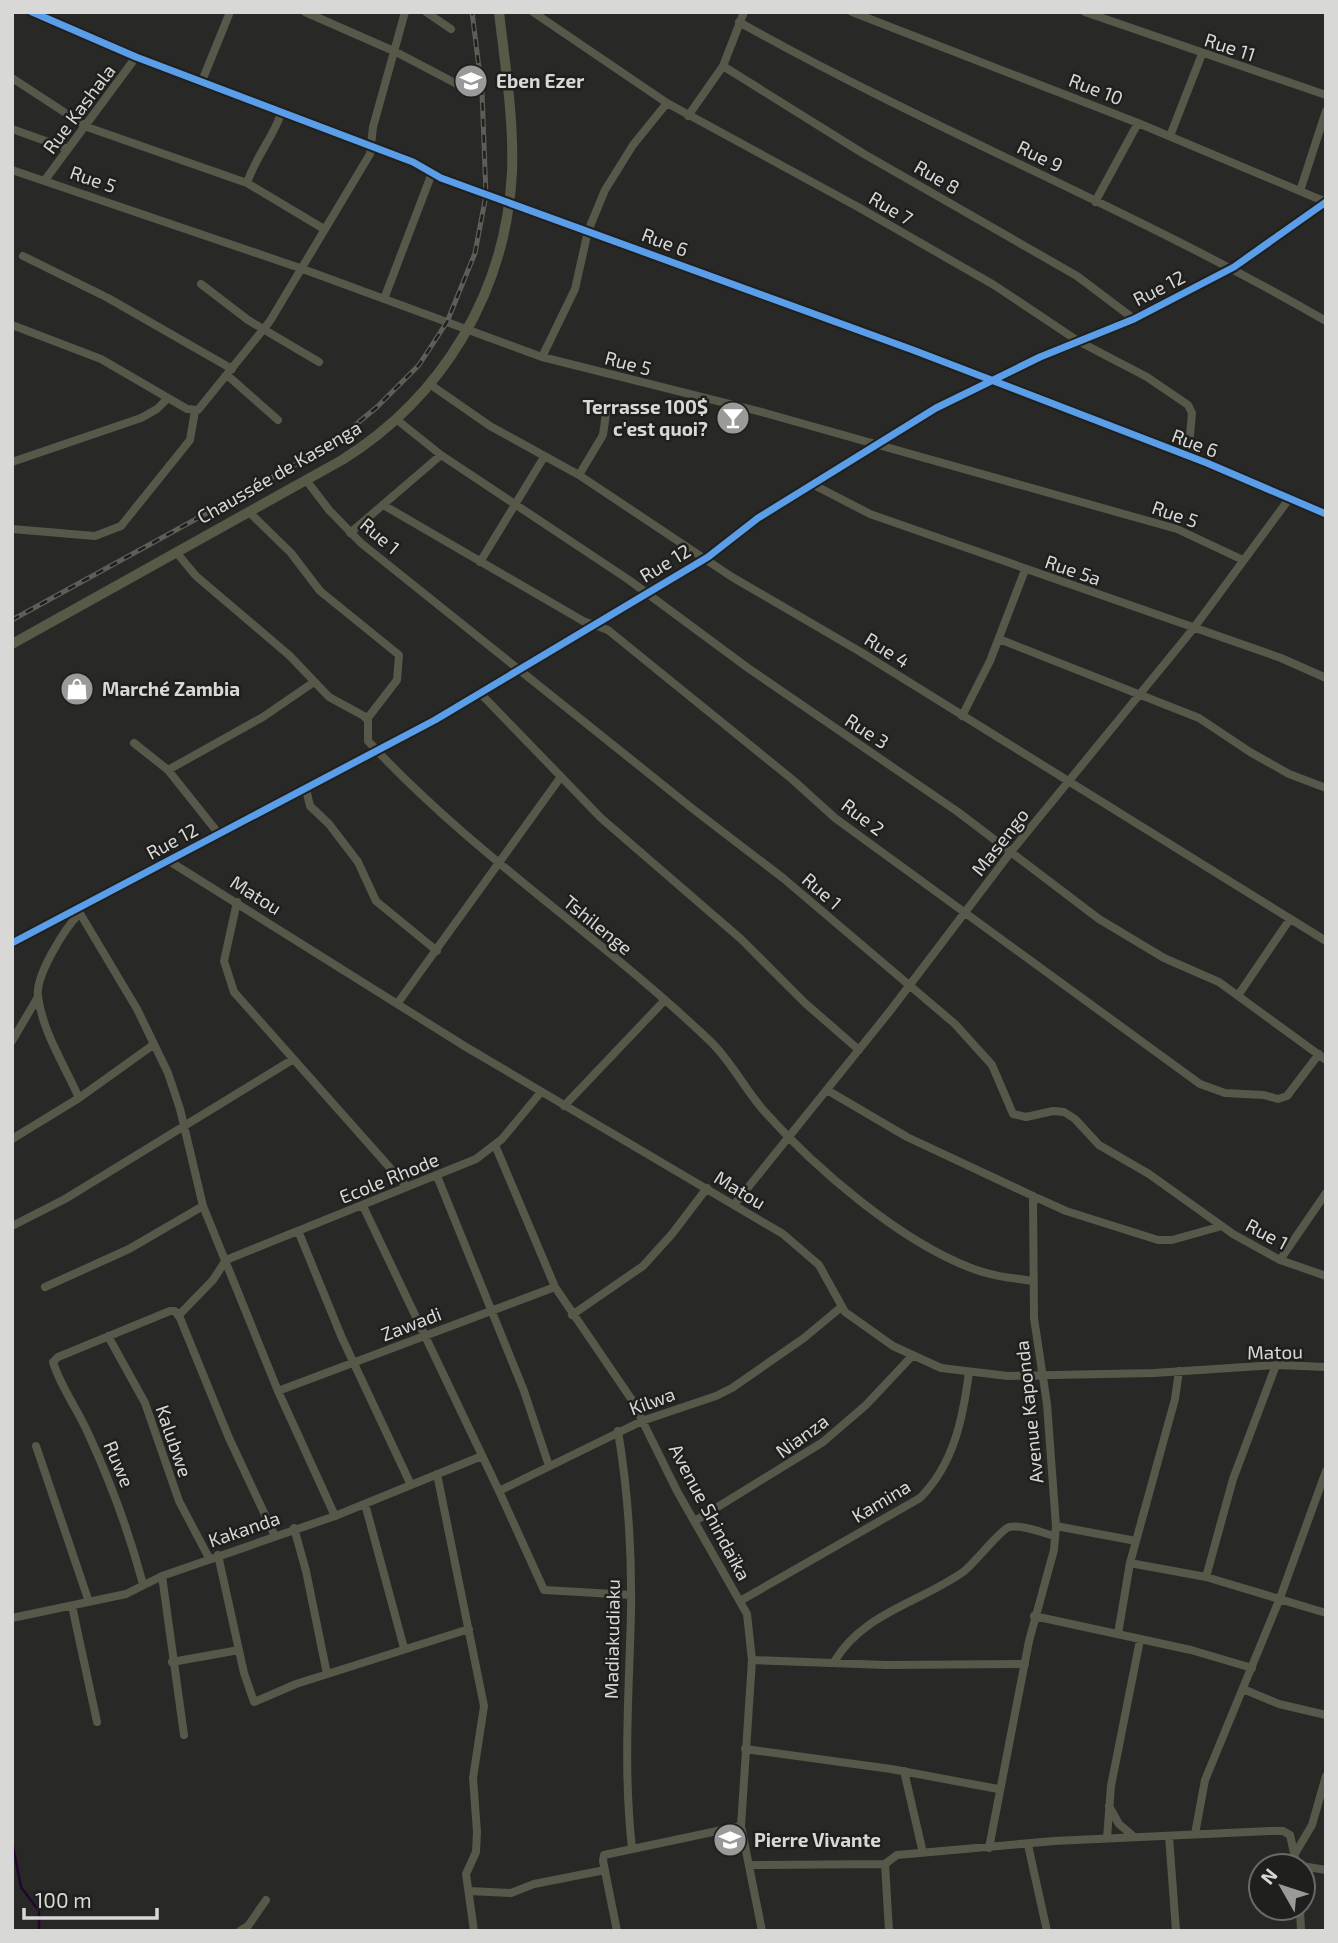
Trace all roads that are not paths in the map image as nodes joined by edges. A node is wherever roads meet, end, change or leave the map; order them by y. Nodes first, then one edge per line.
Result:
1 (32, 12) edge
2 (230, 12) edge
3 (305, 12) edge
4 (405, 12) edge
5 (426, 12) edge
6 (499, 12) edge
7 (533, 12) edge
8 (744, 12) edge
9 (852, 12) edge
10 (1084, 12) edge
11 (739, 22) junction
12 (451, 29) dead end
13 (396, 52) junction
14 (1202, 54) junction
15 (136, 57) junction
16 (723, 65) junction
17 (12, 78) edge
18 (202, 81) junction
19 (474, 93) dead end
20 (1326, 95) edge
21 (667, 103) junction
22 (1326, 111) edge
23 (281, 114) junction
24 (688, 116) junction
25 (1138, 123) junction
26 (86, 127) junction
27 (12, 129) edge
28 (1170, 136) junction
29 (370, 147) junction
30 (68, 149) junction
31 (16, 171) edge
32 (432, 173) junction
33 (46, 180) junction
34 (12, 181) edge
35 (247, 183) junction
36 (1300, 191) junction
37 (1095, 202) junction
38 (1326, 202) edge
39 (510, 203) junction
40 (324, 229) junction
41 (588, 230) junction
42 (23, 256) dead end
43 (1234, 267) junction
44 (300, 268) junction
45 (201, 284) dead end
46 (384, 299) junction
47 (1134, 319) junction
48 (1326, 321) edge
49 (12, 326) edge
50 (264, 327) junction
51 (468, 332) junction
52 (1078, 341) junction
53 (542, 357) junction
54 (318, 362) dead end
55 (229, 372) junction
56 (989, 381) junction
57 (431, 385) junction
58 (168, 398) junction
59 (195, 411) junction
60 (606, 414) dead end
61 (396, 419) junction
62 (278, 420) dead end
63 (873, 445) junction
64 (441, 455) junction
65 (544, 457) junction
66 (1188, 457) junction
67 (12, 462) edge
68 (579, 475) junction
69 (306, 480) junction
70 (812, 484) junction
71 (1289, 499) junction
72 (515, 503) junction
73 (385, 506) junction
74 (249, 512) junction
75 (1324, 513) edge
76 (12, 529) edge
77 (350, 533) junction
78 (176, 552) junction
79 (706, 558) junction
80 (1243, 560) junction
81 (481, 562) junction
82 (1024, 570) junction
83 (646, 592) junction
84 (594, 625) junction
85 (1194, 629) junction
86 (999, 639) junction
87 (12, 644) edge
88 (520, 669) junction
89 (1326, 678) edge
90 (314, 682) junction
91 (480, 693) junction
92 (1140, 696) junction
93 (962, 716) junction
94 (367, 719) junction
95 (134, 743) dead end
96 (378, 751) junction
97 (168, 770) junction
98 (559, 778) junction
99 (1069, 781) junction
100 (1326, 788) edge
101 (306, 789) junction
102 (219, 834) junction
103 (1010, 853) junction
104 (169, 861) junction
105 (498, 863) junction
106 (237, 902) junction
107 (966, 911) junction
108 (79, 912) junction
109 (1290, 919) junction
110 (1326, 941) edge
111 (12, 943) edge
112 (437, 951) junction
113 (909, 986) junction
114 (1238, 994) junction
115 (38, 997) junction
116 (664, 1001) junction
117 (397, 1004) junction
118 (12, 1041) edge
119 (153, 1045) junction
120 (859, 1051) junction
121 (1323, 1057) edge
122 (292, 1060) junction
123 (827, 1090) junction
124 (541, 1092) junction
125 (79, 1098) junction
126 (564, 1106) junction
127 (184, 1124) junction
128 (789, 1137) junction
129 (12, 1139) edge
130 (495, 1146) junction
131 (437, 1176) junction
132 (407, 1187) junction
133 (706, 1188) junction
134 (1326, 1193) edge
135 (1033, 1196) junction
136 (734, 1205) junction
137 (203, 1206) junction
138 (363, 1206) junction
139 (12, 1226) edge
140 (1222, 1226) junction
141 (299, 1233) junction
142 (226, 1260) junction
143 (1280, 1260) junction
144 (1326, 1276) edge
145 (1033, 1281) junction
146 (45, 1287) dead end
147 (555, 1287) junction
148 (840, 1308) junction
149 (492, 1310) junction
150 (179, 1315) junction
151 (572, 1315) junction
152 (425, 1335) junction
153 (108, 1336) junction
154 (912, 1356) junction
155 (353, 1363) junction
156 (1276, 1365) junction
157 (1326, 1367) edge
158 (1180, 1371) junction
159 (969, 1372) junction
160 (1042, 1374) junction
161 (278, 1391) junction
162 (642, 1421) junction
163 (618, 1431) junction
164 (36, 1446) dead end
165 (482, 1456) junction
166 (549, 1466) junction
167 (1326, 1471) edge
168 (437, 1474) junction
169 (411, 1485) junction
170 (1323, 1489) edge
171 (499, 1491) junction
172 (365, 1504) junction
173 (335, 1516) junction
174 (695, 1521) junction
175 (1056, 1526) junction
176 (293, 1528) junction
177 (274, 1534) junction
178 (1055, 1536) junction
179 (1136, 1541) junction
180 (218, 1555) junction
181 (209, 1558) junction
182 (1130, 1563) junction
183 (162, 1576) junction
184 (1206, 1577) junction
185 (142, 1584) junction
186 (631, 1595) junction
187 (1280, 1598) junction
188 (740, 1601) junction
189 (89, 1602) junction
190 (72, 1606) junction
191 (1326, 1613) edge
192 (1034, 1616) junction
193 (12, 1618) edge
194 (469, 1629) junction
195 (1118, 1634) junction
196 (1140, 1640) junction
197 (404, 1648) junction
198 (239, 1650) junction
199 (752, 1660) junction
200 (172, 1662) junction
201 (834, 1662) junction
202 (1025, 1664) junction
203 (1252, 1668) junction
204 (327, 1674) junction
205 (1243, 1689) junction
206 (1326, 1715) edge
207 (97, 1722) dead end
208 (184, 1735) dead end
209 (745, 1748) junction
210 (904, 1771) junction
211 (1326, 1776) edge
212 (998, 1789) junction
213 (1108, 1805) junction
214 (741, 1826) junction
215 (1195, 1834) junction
216 (1133, 1836) junction
217 (1169, 1836) junction
218 (1107, 1838) junction
219 (1028, 1845) junction
220 (632, 1848) junction
221 (989, 1848) junction
222 (1296, 1852) joint
223 (923, 1853) junction
224 (885, 1864) junction
225 (749, 1865) junction
226 (605, 1870) junction
227 (469, 1891) junction
228 (265, 1900) dead end
229 (240, 1931) edge
230 (474, 1931) edge
231 (617, 1931) edge
232 (762, 1931) edge
233 (889, 1931) edge
234 (1047, 1931) edge
235 (1176, 1931) edge

1 - 15 street, Rue 6
2 - 18 street
3 - 13 street
4 - 13 street
5 - 12 street
6 - 39 main road, Chaussée de Kasenga
7 - 21 street, Rue 7
8 - 11 street
9 - 25 street, Rue 10
10 - 14 street, Rue 11
11 - 16 street
11 - 37 street, Rue 9
13 - 19 street
13 - 29 street
14 - 20 street, Rue 11
14 - 28 street
15 - 18 street, Rue 6
15 - 26 street, Rue Kashala
16 - 24 street
16 - 47 street, Rue 8
17 - 26 street
18 - 23 street, Rue 6
21 - 24 street, Rue 7
21 - 41 street
22 - 36 street
23 - 29 street, Rue 6
23 - 35 street
24 - 52 street, Rue 7
25 - 28 street, Rue 10
25 - 37 street
26 - 30 street, Rue Kashala
26 - 35 street
27 - 30 street
28 - 36 street, Rue 10
29 - 32 street, Rue 6
29 - 40 street
30 - 33 street, Rue Kashala
31 - 33 street, Rue 5
31 - 34 street
32 - 39 street, Rue 6
32 - 46 street
33 - 44 street, Rue 5
35 - 40 street
36 - 38 street, Rue 10
37 - 43 street, Rue 9
38 - 43 street, Rue 12
39 - 41 street, Rue 6
39 - 51 main road, Chaussée de Kasenga
40 - 44 street
41 - 53 street
41 - 56 street, Rue 6
42 - 55 street
43 - 47 street, Rue 12
43 - 48 street, Rue 9
44 - 46 street, Rue 5
44 - 50 street
45 - 50 street
46 - 51 street, Rue 5
47 - 52 street, Rue 12
49 - 58 street
50 - 54 street
50 - 55 street
51 - 53 street, Rue 5
51 - 57 main road, Chaussée de Kasenga
52 - 56 street, Rue 12
52 - 66 street, Rue 7
53 - 63 street, Rue 5
55 - 59 street
55 - 62 street
56 - 63 street, Rue 12
56 - 66 street, Rue 6
57 - 61 main road, Chaussée de Kasenga
57 - 65 street, Rue 4
58 - 59 street
58 - 67 street
59 - 76 street
60 - 68 street
61 - 64 street, Rue 3
61 - 69 main road, Chaussée de Kasenga
63 - 70 street, Rue 12
63 - 80 street, Rue 5
64 - 72 street, Rue 3
64 - 73 street
65 - 68 street, Rue 4
65 - 72 street
66 - 71 street, Rue 6
68 - 79 street, Rue 4
69 - 74 main road, Chaussée de Kasenga
69 - 77 street, Rue 1
70 - 79 street, Rue 12
70 - 82 street, Rue 5a
71 - 75 street, Rue 6
71 - 80 street, Masengo
72 - 81 street
72 - 83 street, Rue 3
73 - 77 street
73 - 81 street, Rue 2
74 - 78 main road, Chaussée de Kasenga
74 - 94 street
77 - 88 street, Rue 1
78 - 87 main road, Chaussée de Kasenga
78 - 90 street
79 - 83 street, Rue 12
79 - 93 street, Rue 4
80 - 85 street, Masengo
81 - 84 street, Rue 2
82 - 85 street, Rue 5a
82 - 86 street
83 - 84 street, Rue 12
83 - 103 street, Rue 3
84 - 88 street, Rue 12
84 - 107 street, Rue 2
85 - 89 street, Rue 5a
85 - 92 street, Masengo
86 - 92 street
86 - 93 street
88 - 91 street, Rue 12
88 - 113 street, Rue 1
90 - 94 street
90 - 97 street
91 - 96 street, Rue 12
91 - 98 street
92 - 99 street, Masengo
92 - 100 street
93 - 99 street, Rue 4
94 - 96 street, Tshilenge
95 - 97 street
96 - 101 street, Rue 12
96 - 105 street, Tshilenge
97 - 102 street
98 - 105 street
98 - 120 street
99 - 103 street, Masengo
99 - 109 street, Rue 4
101 - 102 street, Rue 12
101 - 112 street
102 - 104 street, Rue 12
103 - 107 street, Masengo
103 - 114 street, Rue 3
104 - 106 street, Matou
104 - 108 street, Rue 12
105 - 112 street
105 - 116 street, Tshilenge
106 - 117 street, Matou
106 - 122 street
107 - 113 street, Masengo
107 - 121 street, Rue 2
108 - 111 street, Rue 12
108 - 115 street
108 - 119 street
109 - 110 street, Rue 4
109 - 114 street
112 - 117 street
113 - 120 street, Masengo
113 - 140 street, Rue 1
114 - 121 street, Rue 3
115 - 118 street
115 - 125 street
116 - 126 street
116 - 128 street, Tshilenge
117 - 124 street, Matou
119 - 125 street
119 - 127 street
120 - 123 street, Masengo
122 - 127 street
122 - 132 street
123 - 128 street, Masengo
123 - 135 street
124 - 126 street, Matou
124 - 130 street, Ecole Rhode
125 - 129 street
126 - 133 street, Matou
127 - 137 street
127 - 139 street
128 - 136 street, Masengo
128 - 145 street, Tshilenge
130 - 131 street, Ecole Rhode
130 - 147 street, Avenue Shindaïka
131 - 132 street, Ecole Rhode
131 - 149 street
132 - 138 street, Ecole Rhode
133 - 136 street, Matou
133 - 151 street
134 - 143 street
135 - 140 street
135 - 145 street, Avenue Kaponda
136 - 148 street, Matou
137 - 142 street
137 - 146 street
138 - 141 street, Ecole Rhode
138 - 152 street
140 - 143 street, Rue 1
141 - 142 street, Ecole Rhode
141 - 155 street
142 - 150 street
142 - 161 street
143 - 144 street, Rue 1
145 - 160 street, Avenue Kaponda
147 - 149 street, Zawadi
147 - 151 street, Avenue Shindaïka
148 - 154 street, Matou
148 - 162 street, Kilwa
149 - 152 street, Zawadi
149 - 166 street
150 - 153 street
150 - 177 street
151 - 162 street, Avenue Shindaïka
152 - 155 street, Zawadi
152 - 165 street
153 - 181 street, Kalubwe
153 - 185 street, Ruwe
154 - 159 street, Matou
154 - 174 street, Nianza
155 - 161 street, Zawadi
155 - 169 street
156 - 157 street, Matou
156 - 158 street, Matou
156 - 184 street
158 - 160 street, Matou
158 - 179 street
159 - 160 street, Matou
159 - 188 street, Kamina
160 - 175 street, Avenue Kaponda
161 - 173 street
162 - 163 street, Kilwa
162 - 174 street, Avenue Shindaïka
163 - 166 street, Kilwa
163 - 186 street, Madiakudiaku
164 - 189 street
165 - 168 street, Kakanda
165 - 171 street
166 - 171 street, Kilwa
167 - 170 street
168 - 169 street, Kakanda
168 - 194 street
169 - 172 street, Kakanda
170 - 187 street
171 - 186 street
172 - 173 street, Kakanda
172 - 197 street
173 - 176 street, Kakanda
174 - 188 street, Avenue Shindaïka
175 - 178 street, Avenue Kaponda
175 - 179 street
176 - 177 street, Kakanda
176 - 204 street
177 - 180 street, Kakanda
178 - 192 street, Avenue Kaponda
178 - 201 street
179 - 182 street
180 - 181 street, Kakanda
180 - 198 street
181 - 183 street, Kakanda
182 - 184 street
182 - 195 street
183 - 185 street, Kakanda
183 - 200 street
184 - 187 street
185 - 189 street, Kakanda
186 - 220 street, Madiakudiaku
187 - 191 street
187 - 203 street
188 - 199 street, Avenue Shindaïka
189 - 190 street, Kakanda
190 - 193 street, Kakanda
190 - 207 street
192 - 195 street
192 - 202 street, Avenue Kaponda
194 - 197 street
194 - 227 street
195 - 196 street
196 - 203 street
196 - 213 street
197 - 204 street
198 - 200 street
198 - 204 street
199 - 201 street
199 - 209 street, Avenue Shindaïka
200 - 208 street
201 - 202 street
202 - 212 street, Avenue Kaponda
203 - 205 street
205 - 206 street
205 - 215 street
209 - 210 street
209 - 214 street, Avenue Shindaïka
210 - 212 street
210 - 223 street
211 - 222 street
212 - 221 street, Avenue Kaponda
213 - 216 street
213 - 218 street
214 - 220 street
214 - 225 street, Avenue Shindaïka
215 - 217 street
215 - 222 street
216 - 217 street
216 - 218 street
217 - 235 street
218 - 219 street
219 - 221 street
219 - 234 street
220 - 226 street
221 - 223 street
223 - 224 street
224 - 225 street
224 - 233 street
225 - 232 street, Avenue Shindaïka
226 - 227 street
226 - 231 street
227 - 230 street
228 - 229 street

